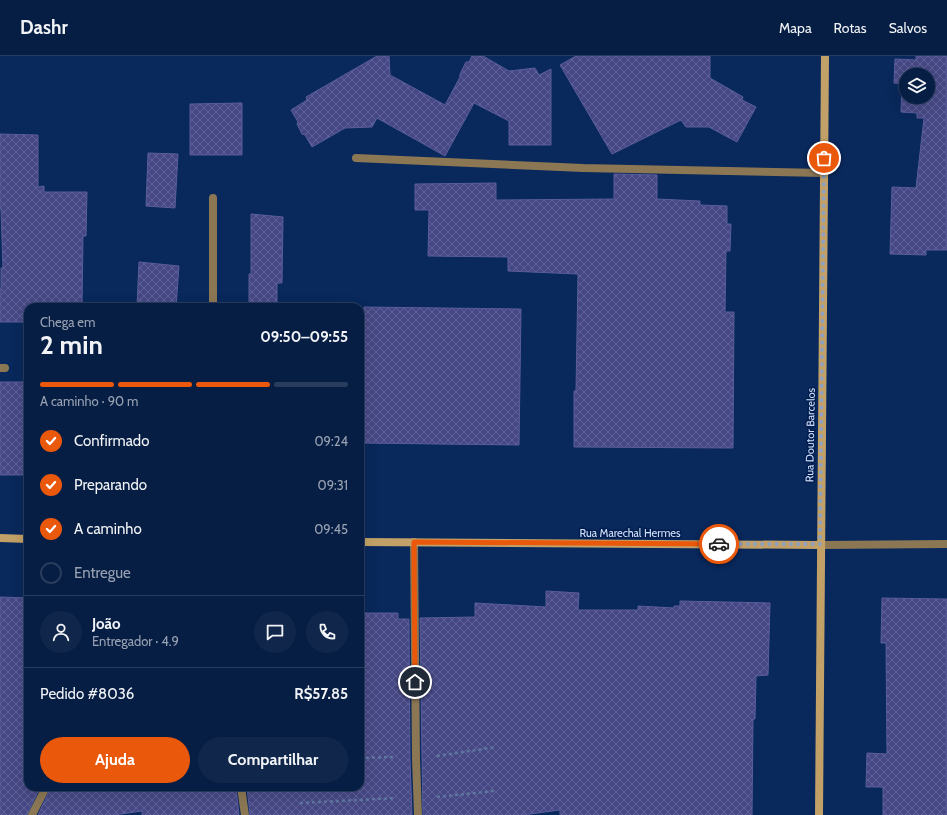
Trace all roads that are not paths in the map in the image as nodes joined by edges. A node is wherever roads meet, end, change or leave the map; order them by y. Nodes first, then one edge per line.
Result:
1 (825, 56) edge
2 (356, 158) dead end
3 (824, 173) junction
4 (214, 198) dead end
5 (213, 303) edge
6 (0, 538) edge
7 (24, 538) edge
8 (364, 542) edge
9 (414, 542) junction
10 (820, 544) junction
11 (947, 544) edge
12 (44, 791) edge
13 (242, 791) edge
14 (32, 815) edge
15 (245, 815) edge
16 (418, 815) edge
17 (819, 815) edge

1 - 3 street, Rua Doutor Barcelos
2 - 3 street
3 - 10 street, Rua Doutor Barcelos
4 - 5 street
6 - 7 street
8 - 9 street, Rua Marechal Hermes
9 - 10 street, Rua Marechal Hermes
9 - 16 street
10 - 11 street, Rua Marechal Hermes
10 - 17 street, Rua Doutor Barcelos
12 - 14 street
13 - 15 street

